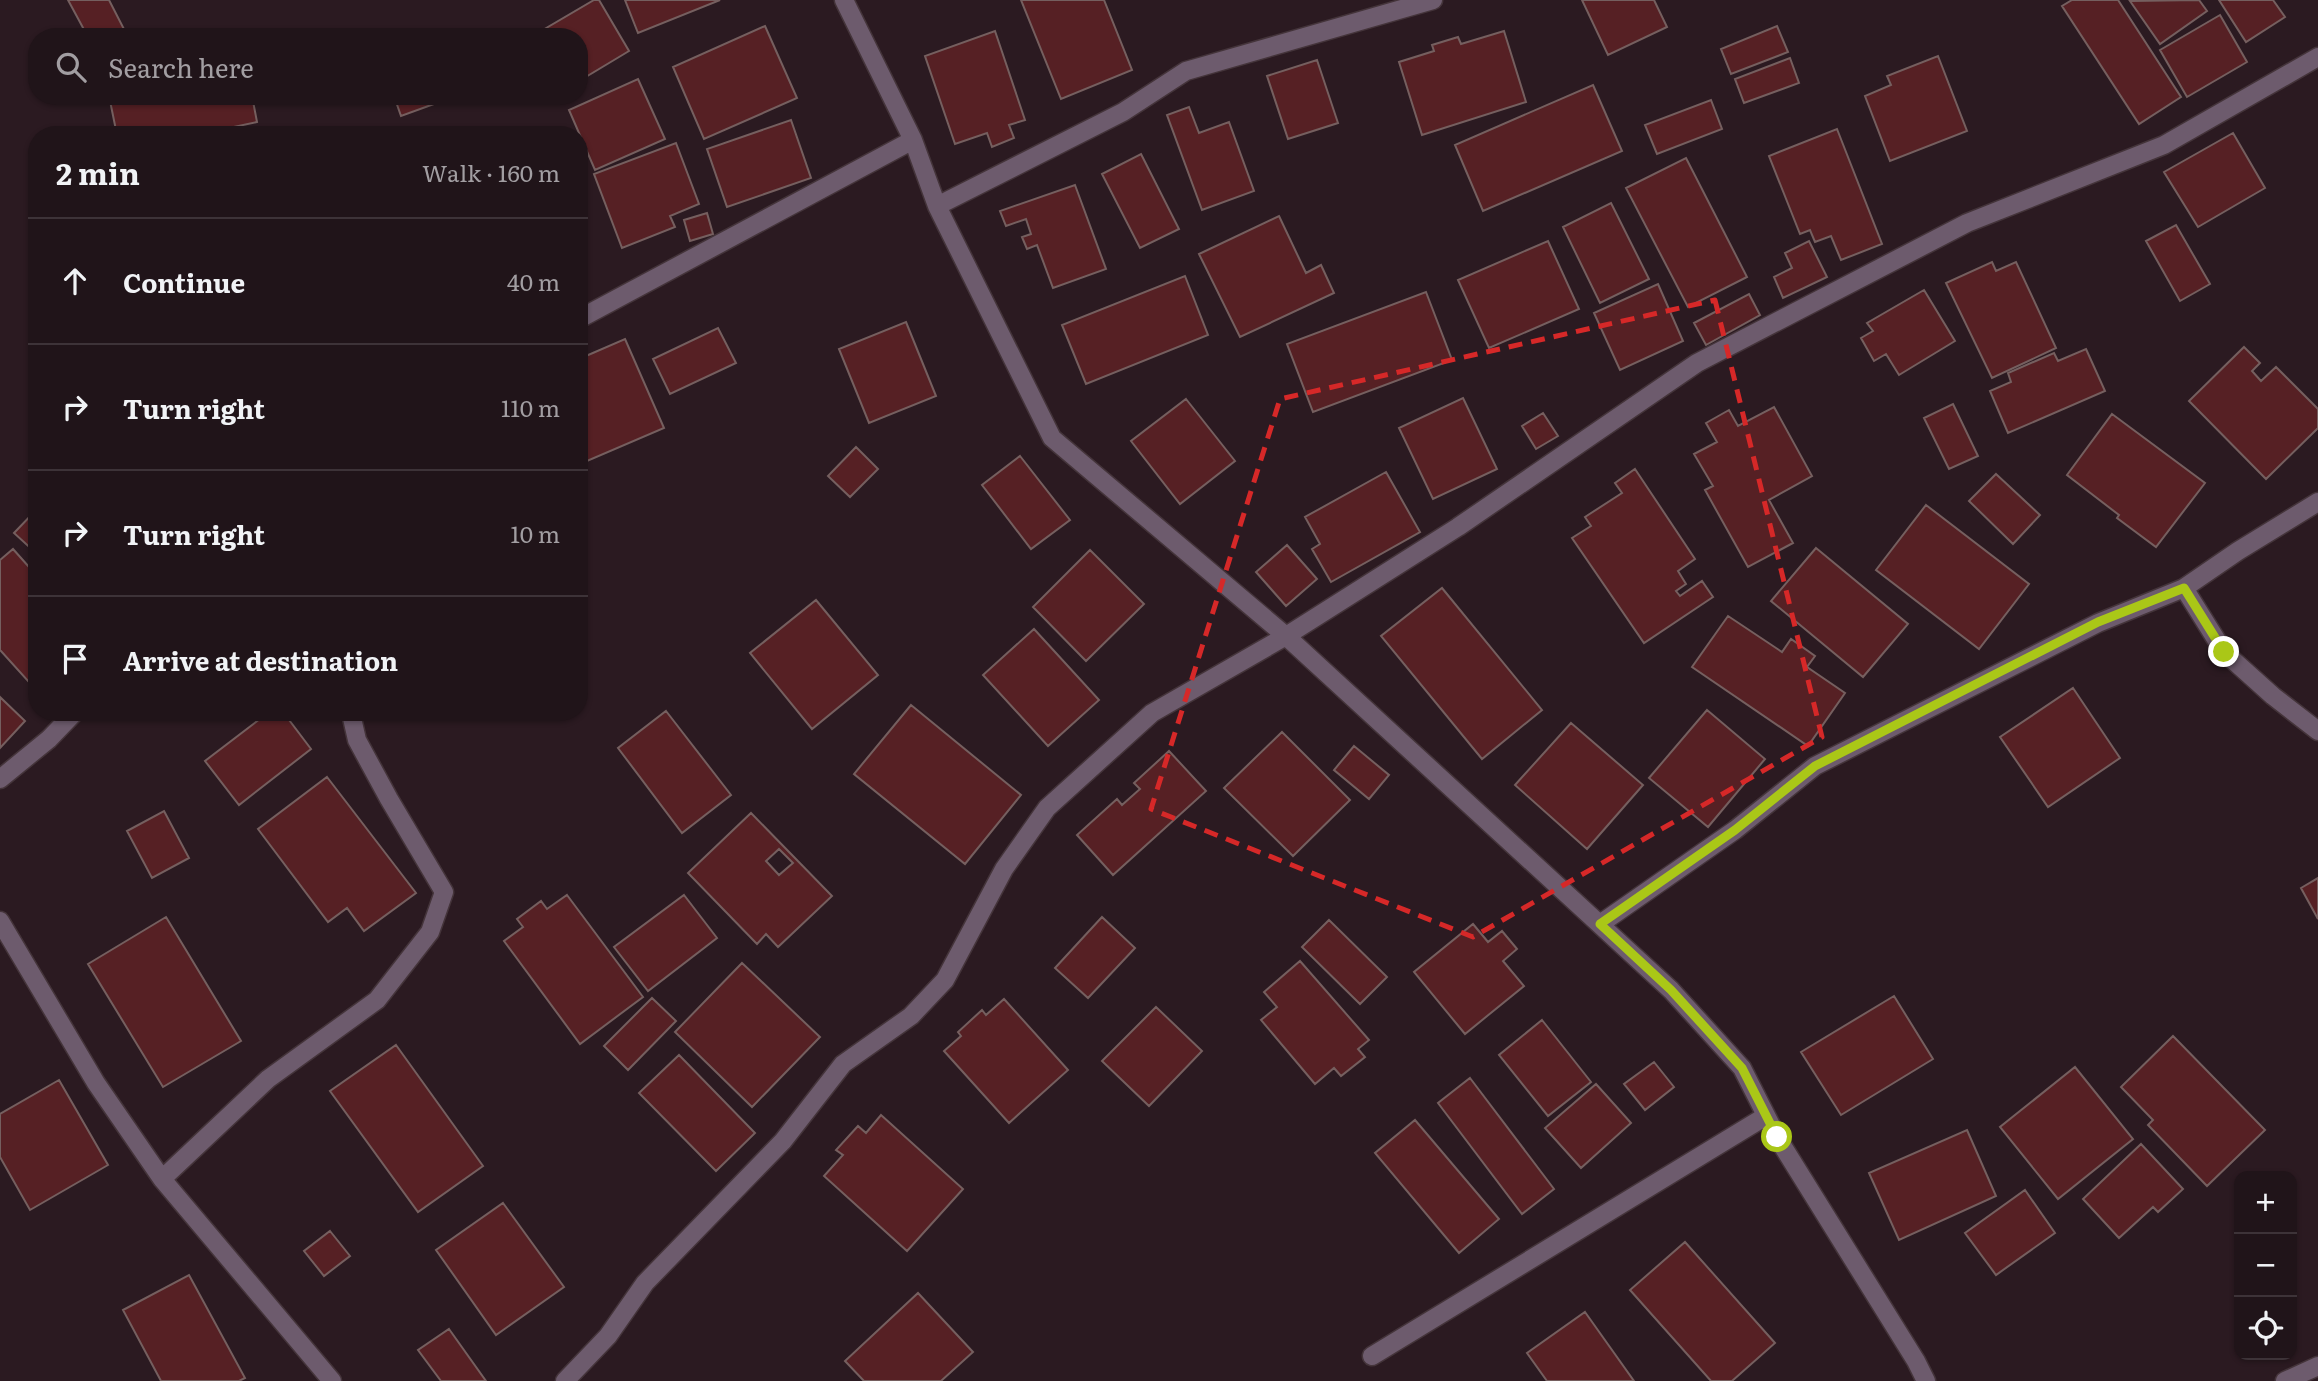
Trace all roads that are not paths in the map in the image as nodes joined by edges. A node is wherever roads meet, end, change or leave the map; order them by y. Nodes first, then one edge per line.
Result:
1 (844, 0) edge
2 (1433, 0) edge
3 (2318, 57) edge
4 (913, 141) junction
5 (937, 206) junction
6 (588, 314) edge
7 (2318, 502) edge
8 (2184, 588) junction
9 (1286, 636) junction
10 (66, 721) edge
11 (353, 721) edge
12 (2318, 731) edge
13 (0, 779) edge
14 (0, 921) edge
15 (1600, 924) junction
16 (1766, 1116) junction
17 (162, 1179) junction
18 (1372, 1356) dead end
19 (2318, 1366) edge
20 (332, 1381) edge
21 (565, 1381) edge
22 (1926, 1381) edge
23 (2285, 1381) edge

1 - 4 street
2 - 5 street
3 - 9 street
4 - 5 street
4 - 6 street
5 - 9 street
7 - 8 street
8 - 12 street
8 - 15 street
9 - 15 street
9 - 21 street
10 - 13 street
11 - 17 street
14 - 17 street
15 - 16 street
16 - 18 street
16 - 22 street
17 - 20 street
19 - 23 street

